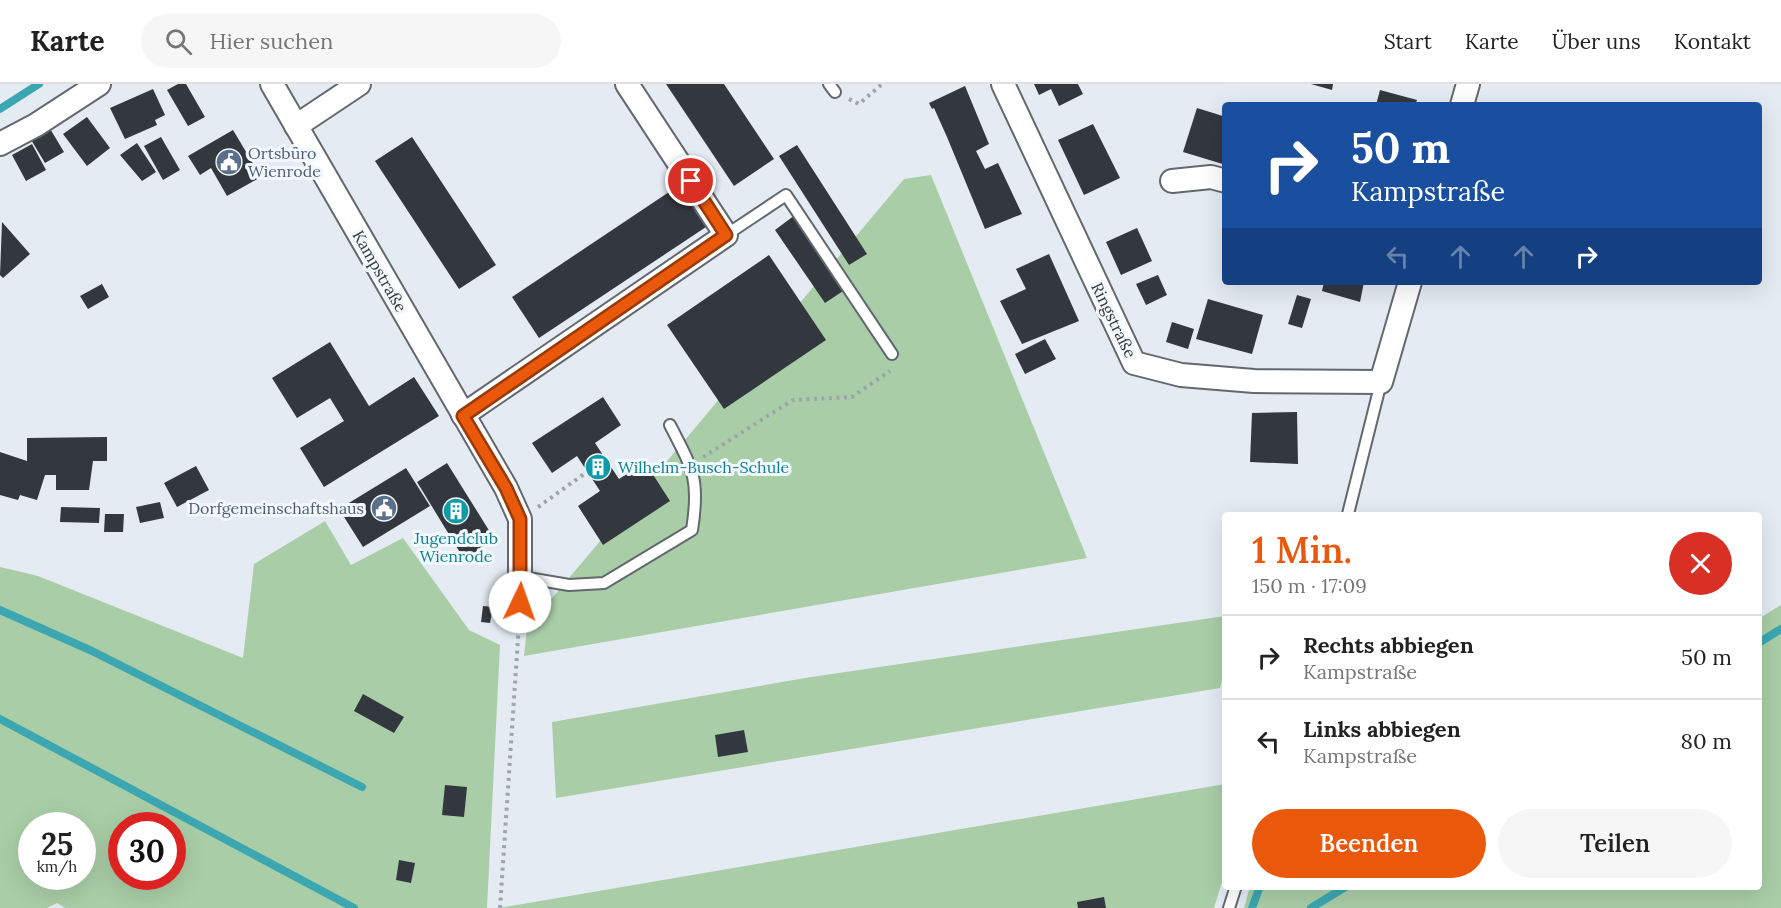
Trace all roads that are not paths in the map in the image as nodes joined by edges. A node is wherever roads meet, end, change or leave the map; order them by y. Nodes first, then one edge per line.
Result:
1 (99, 84) edge
2 (272, 84) edge
3 (359, 84) edge
4 (627, 84) edge
5 (1003, 84) edge
6 (1468, 84) edge
7 (1463, 102) edge
8 (297, 126) junction
9 (0, 144) edge
10 (1222, 180) edge
11 (1172, 181) dead end
12 (726, 235) junction
13 (1409, 285) edge
14 (892, 354) road end
15 (1381, 382) junction
16 (463, 416) junction
17 (670, 425) dead end
18 (1348, 512) edge
19 (522, 577) junction
20 (520, 602) road end
21 (1235, 890) edge
22 (1229, 908) edge

1 - 9 street
2 - 8 street, Kampstraße
3 - 8 street
4 - 12 street
5 - 15 street, Ringstraße
6 - 7 street
8 - 16 street, Kampstraße
10 - 11 street
12 - 14 lane
12 - 16 street
13 - 15 street
15 - 18 lane
16 - 19 street, Kampstraße
17 - 19 lane
19 - 20 street, Kampstraße
21 - 22 lane

